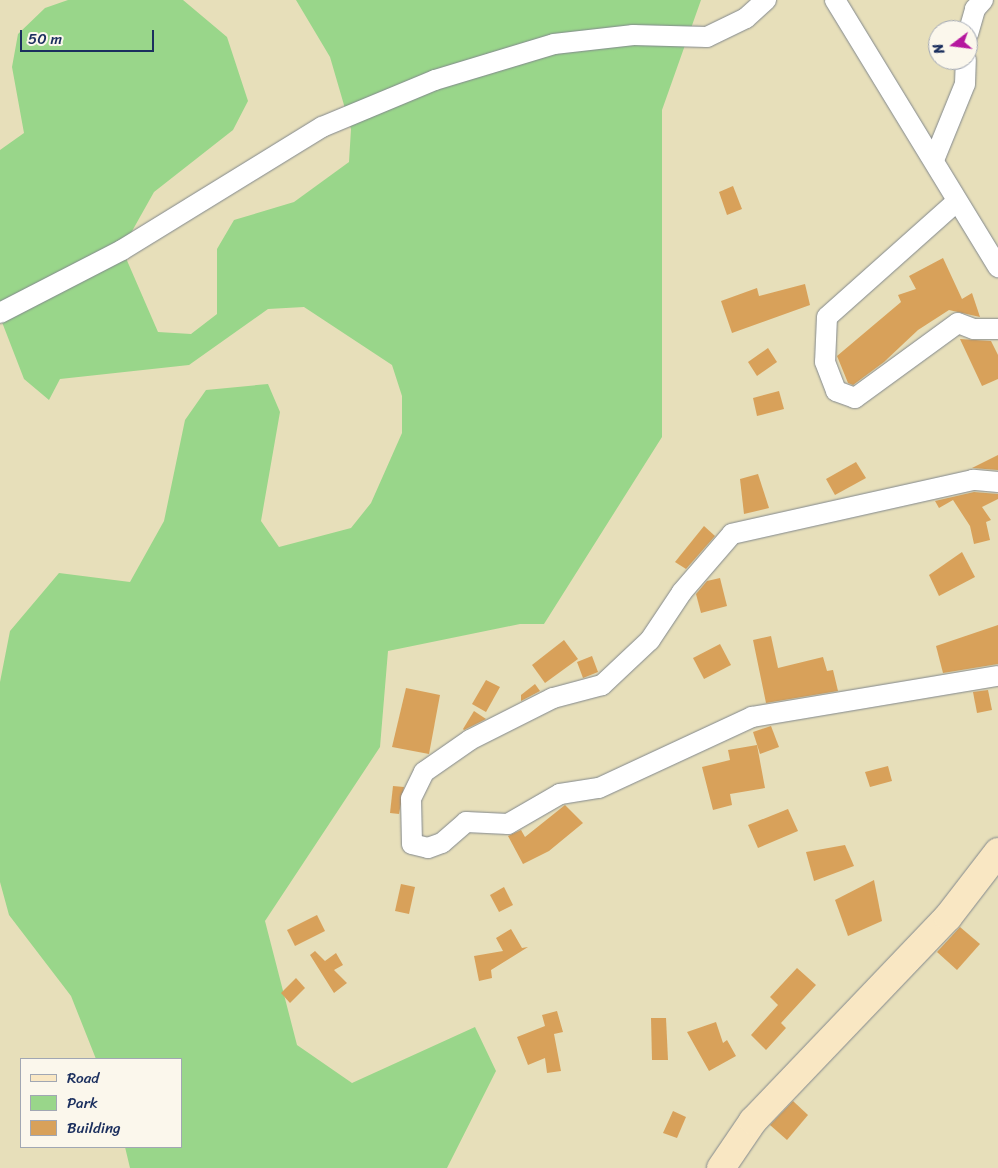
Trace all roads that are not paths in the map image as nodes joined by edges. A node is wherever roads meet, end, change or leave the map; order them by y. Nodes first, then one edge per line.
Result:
1 (766, 0) edge
2 (835, 0) edge
3 (983, 0) edge
4 (972, 20) edge
5 (966, 70) edge
6 (934, 160) junction
7 (955, 203) junction
8 (998, 267) edge
9 (0, 313) edge
10 (998, 329) edge
11 (998, 482) edge
12 (998, 676) edge
13 (998, 852) edge
14 (721, 1168) edge

1 - 9 street
2 - 6 street
3 - 4 street
5 - 6 street
6 - 7 street
7 - 8 street
7 - 10 street
11 - 12 street
13 - 14 main road

